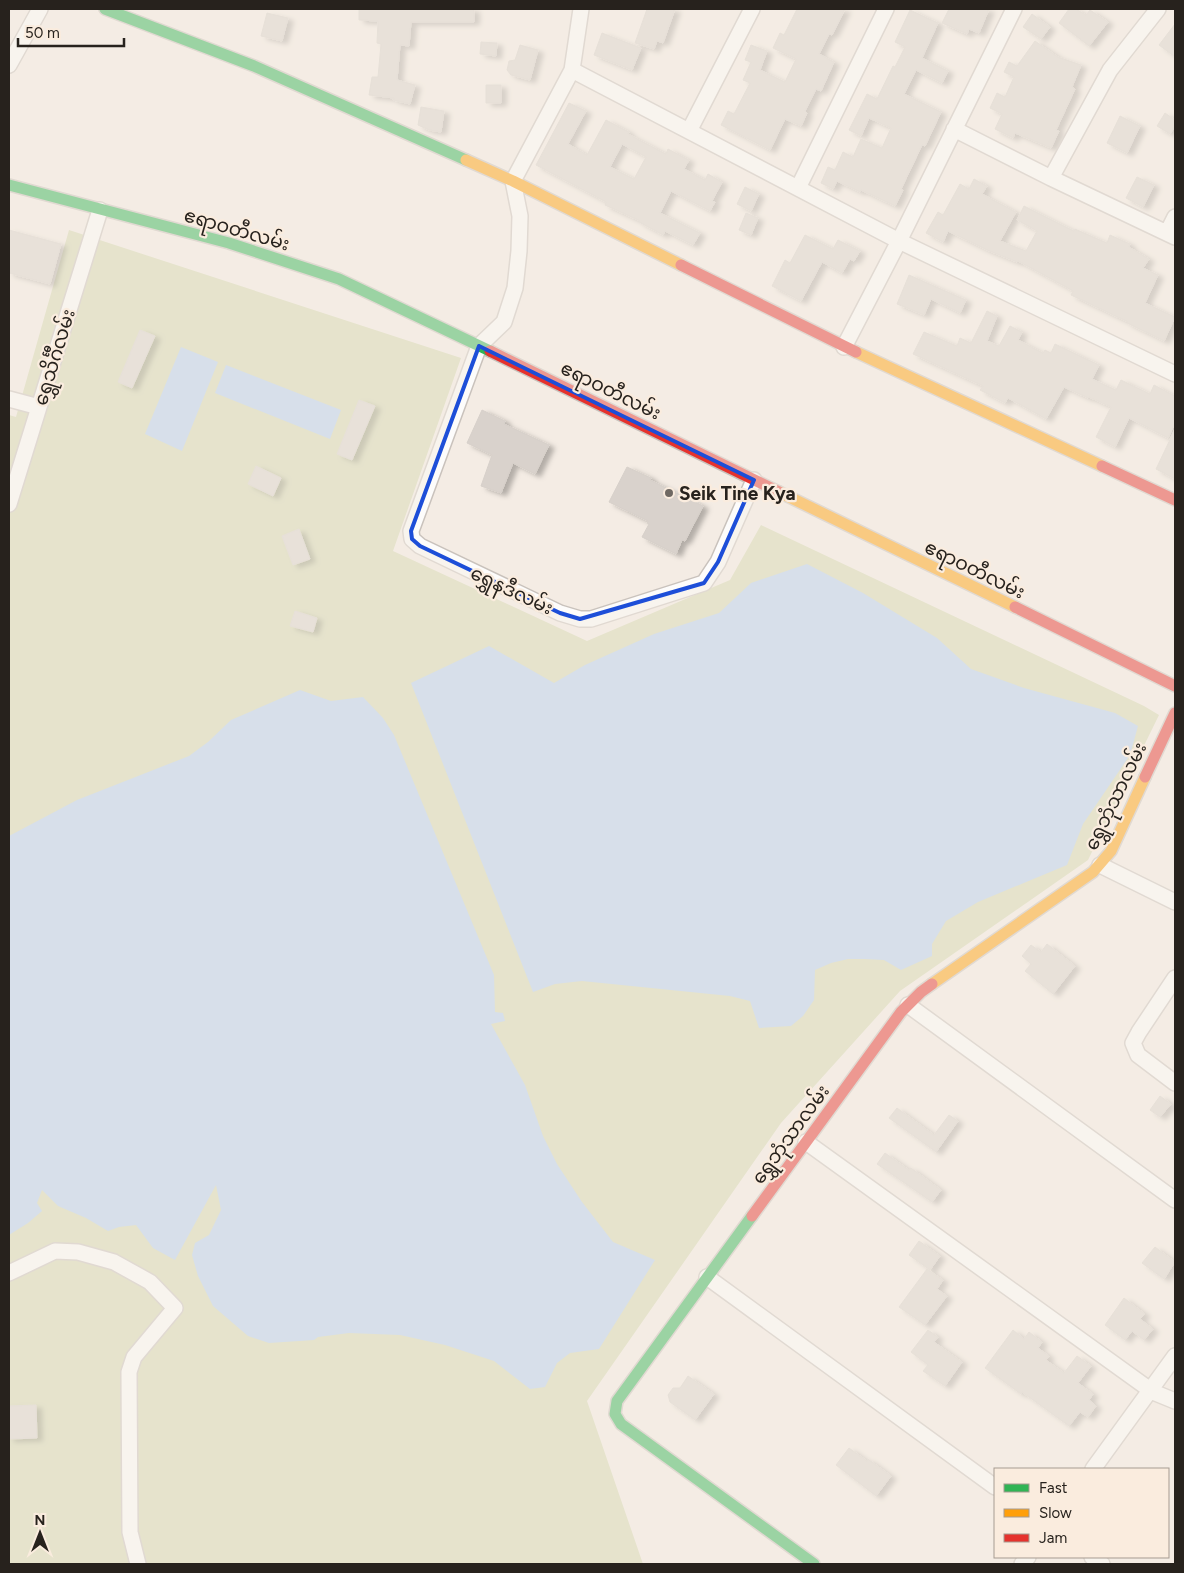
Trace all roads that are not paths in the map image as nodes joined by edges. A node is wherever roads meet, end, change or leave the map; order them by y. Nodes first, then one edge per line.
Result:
1 (40, 9) edge
2 (105, 9) edge
3 (581, 9) edge
4 (752, 9) edge
5 (886, 9) edge
6 (1014, 9) edge
7 (1158, 9) edge
8 (9, 65) edge
9 (572, 70) junction
10 (954, 129) junction
11 (689, 131) junction
12 (1051, 178) junction
13 (513, 181) junction
14 (9, 185) edge
15 (798, 188) junction
16 (100, 210) junction
17 (1175, 216) edge
18 (1171, 235) edge
19 (899, 241) junction
20 (478, 346) junction
21 (844, 346) junction
22 (1175, 374) edge
23 (9, 399) edge
24 (39, 407) junction
25 (754, 480) junction
26 (1175, 500) edge
27 (9, 504) edge
28 (1175, 686) edge
29 (1175, 713) edge
30 (1100, 866) junction
31 (1175, 902) edge
32 (1175, 978) edge
33 (908, 1004) junction
34 (1175, 1083) edge
35 (806, 1142) junction
36 (1175, 1200) edge
37 (9, 1273) edge
38 (707, 1277) junction
39 (1175, 1356) edge
40 (1150, 1390) junction
41 (1175, 1401) edge
42 (1094, 1468) edge
43 (994, 1486) edge
44 (138, 1564) edge
45 (814, 1564) edge

1 - 8 street
2 - 13 street
3 - 9 street
4 - 11 street
5 - 15 street
6 - 10 street
7 - 12 street
9 - 11 street
9 - 13 street
10 - 12 street
10 - 19 street
11 - 15 street
12 - 18 street
13 - 20 street
13 - 21 street
14 - 16 street, ဧရာဝတီလမ်း
15 - 19 street
16 - 20 street, ဧရာဝတီလမ်း
16 - 24 street, ရွှေသိင်္ဂီလမ်း
17 - 18 street
19 - 21 street
19 - 22 street
20 - 25 street, ဧရာဝတီလမ်း
20 - 25 street, ရွှေနဒီလမ်း
21 - 26 street
23 - 24 street
24 - 27 street, ရွှေသိင်္ဂီလမ်း
25 - 28 street, ဧရာဝတီလမ်း
29 - 30 street, ရွှေဘုံသာလမ်း
30 - 31 street
30 - 33 street, ရွှေဘုံသာလမ်း
32 - 34 street
33 - 35 street, ရွှေဘုံသာလမ်း
33 - 36 street
35 - 38 street, ရွှေဘုံသာလမ်း
35 - 40 street
37 - 44 street
38 - 43 street
38 - 45 street, ရွှေဘုံသာလမ်း
39 - 40 street
40 - 41 street
40 - 42 street

